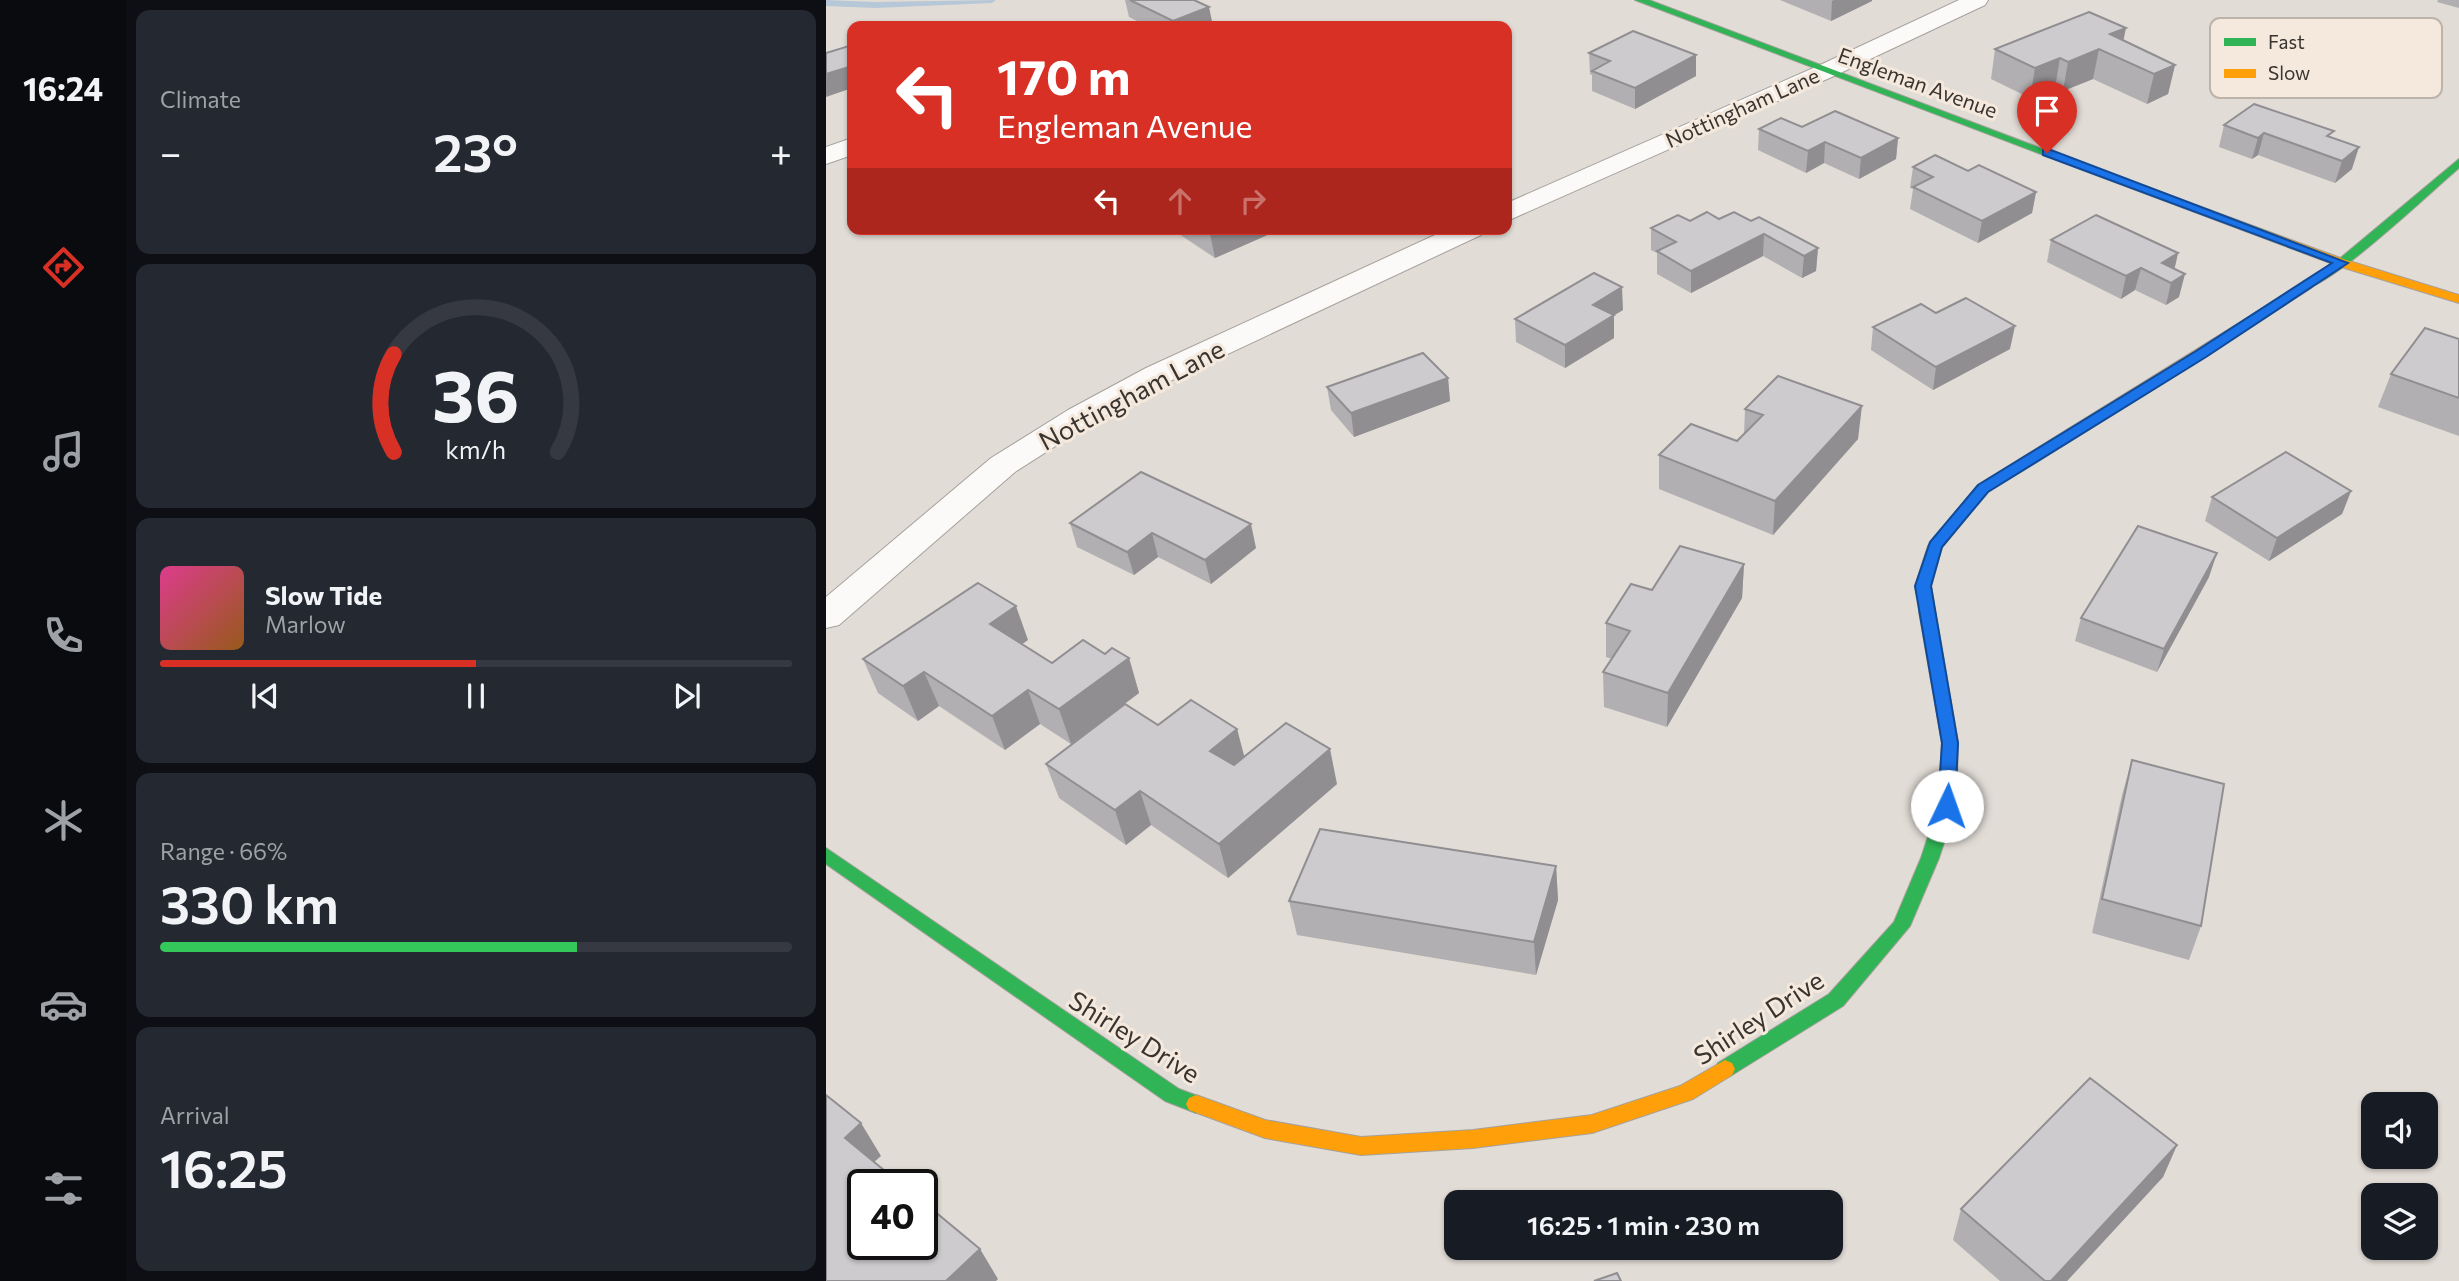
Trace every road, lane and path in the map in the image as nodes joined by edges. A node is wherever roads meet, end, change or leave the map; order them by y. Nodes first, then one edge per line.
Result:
1 (1640, 0) edge
2 (1977, 0) edge
3 (1826, 71) junction
4 (847, 148) edge
5 (826, 156) edge
6 (2459, 162) edge
7 (1512, 211) edge
8 (1458, 235) edge
9 (2342, 263) junction
10 (2459, 299) edge
11 (826, 616) edge
12 (826, 855) edge

1 - 3 street, Engleman Avenue
2 - 3 street, Nottingham Lane
3 - 7 street, Nottingham Lane
3 - 9 street, Engleman Avenue
4 - 5 street
6 - 9 street, Shirley Drive
8 - 11 street, Nottingham Lane
9 - 10 street, Engleman Avenue
9 - 12 street, Shirley Drive

